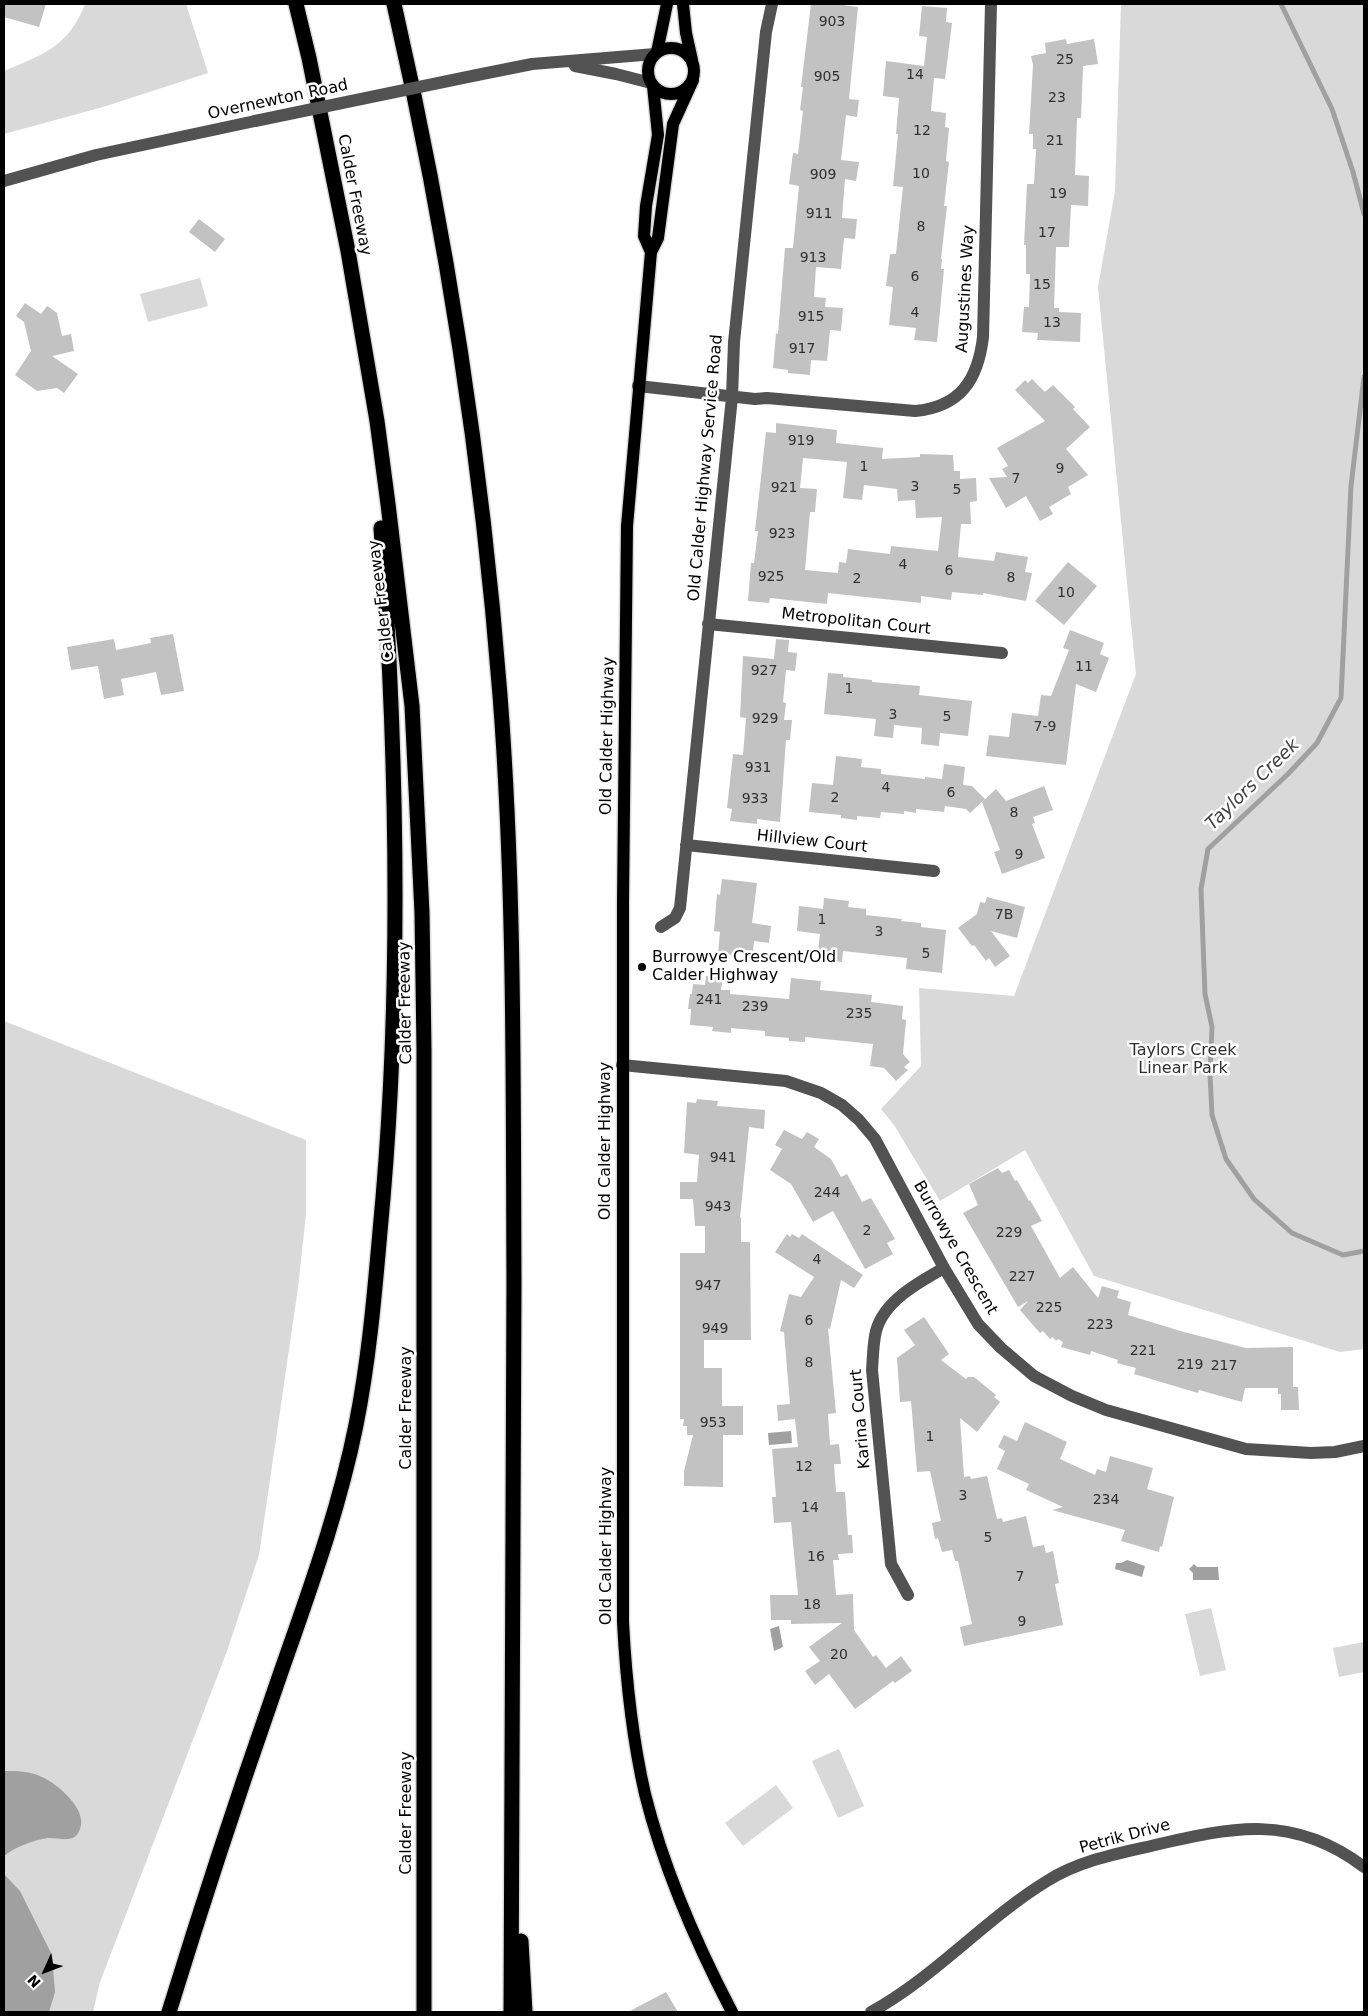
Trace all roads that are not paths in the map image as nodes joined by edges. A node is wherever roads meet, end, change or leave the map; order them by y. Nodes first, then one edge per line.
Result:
1 (296, 4) edge
2 (394, 4) edge
3 (667, 4) edge
4 (683, 4) edge
5 (772, 4) edge
6 (991, 4) edge
7 (656, 53) junction
8 (692, 60) junction
9 (561, 63) junction
10 (693, 80) junction
11 (652, 85) junction
12 (4, 180) edge
13 (651, 252) junction
14 (360, 318) junction
15 (638, 386) junction
16 (732, 396) junction
17 (708, 624) junction
18 (1002, 653) dead end
19 (686, 845) junction
20 (934, 872) dead end
21 (661, 927) dead end
22 (622, 1064) junction
23 (944, 1268) junction
24 (1364, 1446) edge
25 (908, 1595) dead end
26 (514, 1704) junction
27 (1364, 1868) edge
28 (169, 2012) edge
29 (424, 2012) edge
30 (510, 2012) edge
31 (524, 2012) edge
32 (732, 2012) edge
33 (871, 2012) edge

1 - 14 highway, Calder Freeway
2 - 26 highway
3 - 7 main road
4 - 8 main road
5 - 16 street, Old Calder Highway Service Road
6 - 16 street, Augustines Way
7 - 8 main road
7 - 9 street, Overnewton Road
7 - 11 main road
8 - 10 main road
9 - 11 street, Overnewton Road
9 - 12 street, Overnewton Road, bridge
10 - 11 main road
10 - 13 main road, Old Calder Highway
11 - 13 main road, Old Calder Highway
13 - 15 main road, Old Calder Highway
14 - 28 highway
14 - 29 highway, Calder Freeway
15 - 16 street, Augustines Way
15 - 22 main road, Old Calder Highway
16 - 17 street, Old Calder Highway Service Road
17 - 18 street, Metropolitan Court
17 - 19 street, Old Calder Highway Service Road
19 - 20 street, Hillview Court
19 - 21 street, Old Calder Highway Service Road
22 - 23 street, Burrowye Crescent
22 - 32 main road, Old Calder Highway
23 - 24 street, Burrowye Crescent
23 - 25 street, Karina Court
26 - 30 highway
26 - 31 highway
27 - 33 street, Petrik Drive

